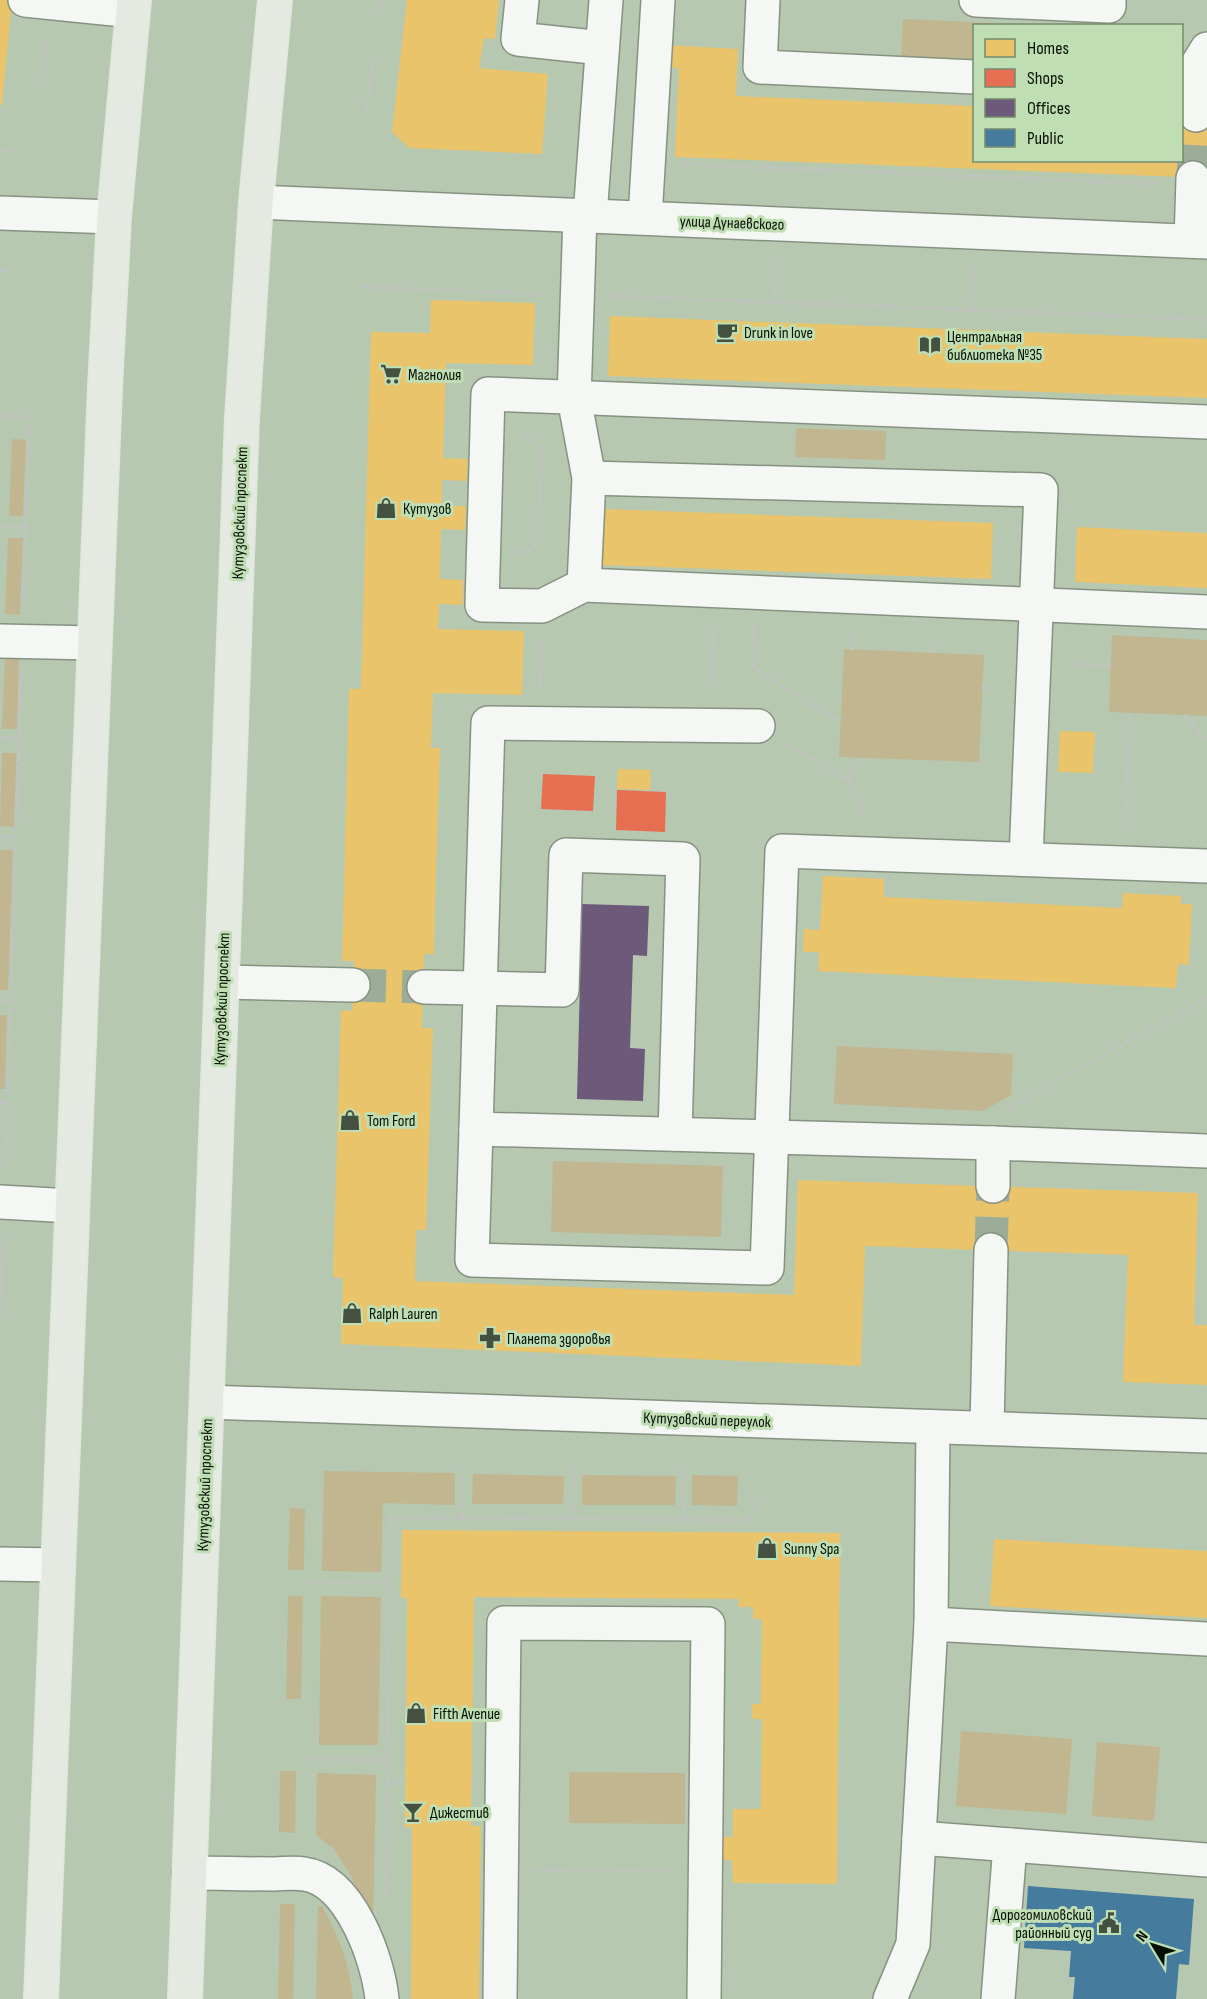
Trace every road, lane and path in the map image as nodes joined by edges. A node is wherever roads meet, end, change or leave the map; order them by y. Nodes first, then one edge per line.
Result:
1 (25, 0) edge
2 (275, 0) edge
3 (381, 0) edge
4 (522, 0) edge
5 (606, 0) edge
6 (658, 0) edge
7 (763, 0) edge
8 (976, 0) edge
9 (1109, 0) edge
10 (133, 6) edge
11 (380, 11) dead end
12 (47, 33) dead end
13 (602, 48) junction
14 (374, 52) dead end
15 (973, 77) edge
16 (42, 85) dead end
17 (366, 114) dead end
18 (0, 150) edge
19 (13, 151) dead end
20 (649, 163) junction
21 (1193, 182) joint
22 (256, 202) junction
23 (0, 213) edge
24 (585, 216) junction
25 (114, 218) junction
26 (645, 218) junction
27 (777, 224) junction
28 (974, 232) junction
29 (1199, 241) edge
30 (0, 271) edge
31 (6, 271) dead end
32 (362, 287) dead end
33 (577, 295) junction
34 (774, 303) junction
35 (971, 310) junction
36 (1207, 319) edge
37 (573, 398) junction
38 (0, 416) edge
39 (1207, 422) edge
40 (487, 431) junction
41 (590, 478) junction
42 (0, 526) edge
43 (26, 527) junction
44 (484, 553) junction
45 (584, 585) junction
46 (716, 591) junction
47 (756, 593) junction
48 (1037, 605) junction
49 (543, 606) junction
50 (1207, 612) edge
51 (11, 641) edge
52 (94, 643) junction
53 (1034, 663) junction
54 (1111, 666) dead end
55 (1130, 713) dead end
56 (1185, 715) dead end
57 (840, 721) dead end
58 (539, 724) junction
59 (709, 726) junction
60 (758, 726) joint
61 (0, 738) edge
62 (19, 739) junction
63 (1207, 741) edge
64 (861, 758) dead end
65 (847, 780) junction
66 (0, 837) edge
67 (16, 837) junction
68 (861, 854) junction
69 (1026, 859) junction
70 (1123, 863) junction
71 (1207, 866) edge
72 (222, 982) junction
73 (353, 985) tunnel mouth
74 (424, 987) tunnel mouth
75 (480, 988) junction
76 (1207, 998) edge
77 (0, 1002) edge
78 (10, 1002) junction
79 (0, 1102) edge
80 (7, 1102) junction
81 (476, 1129) junction
82 (675, 1134) junction
83 (771, 1137) junction
84 (993, 1143) junction
85 (1207, 1151) edge
86 (993, 1186) tunnel mouth
87 (2, 1202) edge
88 (72, 1206) junction
89 (991, 1250) tunnel mouth
90 (0, 1323) edge
91 (207, 1402) junction
92 (933, 1427) junction
93 (987, 1428) junction
94 (1207, 1436) edge
95 (464, 1465) dead end
96 (573, 1467) dead end
97 (684, 1469) dead end
98 (767, 1494) dead end
99 (462, 1518) junction
100 (573, 1519) junction
101 (683, 1520) junction
102 (0, 1564) edge
103 (57, 1565) junction
104 (310, 1582) dead end
105 (388, 1583) junction
106 (931, 1624) junction
107 (1207, 1639) edge
108 (307, 1759) dead end
109 (387, 1760) junction
110 (387, 1783) junction
111 (405, 1783) dead end
112 (919, 1838) junction
113 (1010, 1845) junction
114 (1207, 1860) edge
115 (501, 1869) junction
116 (705, 1871) junction
117 (189, 1873) junction
118 (386, 1903) dead end
119 (41, 1999) edge
120 (184, 1999) edge
121 (382, 1999) edge
122 (500, 1999) edge
123 (704, 1999) edge
124 (890, 1999) edge
125 (998, 1999) edge

1 - 10 street
2 - 22 main road, Кутузовский проспект
3 - 11 path
4 - 13 street
5 - 13 street
6 - 20 street
7 - 15 street
8 - 9 street
10 - 25 main road
12 - 16 path
13 - 24 street
14 - 17 path
18 - 19 path
20 - 21 path
20 - 26 street
21 - 29 street
22 - 24 street, улица Дунаевского
22 - 72 main road, Кутузовский проспект
23 - 25 street
24 - 26 street, улица Дунаевского
24 - 33 street
25 - 52 main road
26 - 27 street, улица Дунаевского
27 - 28 street, улица Дунаевского
27 - 34 path
28 - 29 street, улица Дунаевского
28 - 35 path
30 - 31 path
32 - 33 path
33 - 34 path
33 - 37 street
34 - 35 path
35 - 36 path
37 - 39 street
37 - 40 street
37 - 41 street
38 - 43 path
40 - 44 street
40 - 44 path
41 - 45 street
41 - 48 street
42 - 43 path
43 - 51 path
44 - 49 street
45 - 46 street
45 - 49 street
46 - 47 street
46 - 59 path
47 - 48 street
47 - 57 path
48 - 50 street
48 - 53 street
49 - 58 path
51 - 52 street
51 - 62 path
52 - 88 main road
53 - 54 path
53 - 69 street
55 - 70 path
56 - 63 path
58 - 59 street
58 - 75 street
59 - 60 street
60 - 65 path
61 - 62 path
62 - 67 path
64 - 65 path
65 - 68 path
66 - 67 path
67 - 78 path
68 - 69 street
68 - 83 street
69 - 70 street
70 - 71 street
72 - 73 street
72 - 91 main road, Кутузовский проспект
74 - 75 street
75 - 81 street
75 - 82 street
76 - 84 path
77 - 78 path
78 - 80 path
79 - 80 path
80 - 87 path
81 - 82 street
81 - 83 street
82 - 83 street
83 - 84 street
84 - 85 street
84 - 86 street
87 - 88 street
87 - 90 path
88 - 103 main road
89 - 93 street
91 - 92 street, Кутузовский переулок
91 - 117 main road, Кутузовский проспект
92 - 93 street, Кутузовский переулок
92 - 106 street
93 - 94 street, Кутузовский переулок
95 - 99 path
96 - 100 path
97 - 101 path
98 - 101 path
99 - 100 path
99 - 105 path
100 - 101 path
102 - 103 street
103 - 119 main road
104 - 105 path
105 - 109 path
106 - 107 street
106 - 112 street
108 - 109 path
109 - 110 path
110 - 111 path
110 - 118 path
112 - 113 street
112 - 124 street
113 - 114 street
113 - 125 street
115 - 116 path
115 - 116 street
115 - 122 street
116 - 123 street
117 - 120 main road, Кутузовский проспект
117 - 121 street

